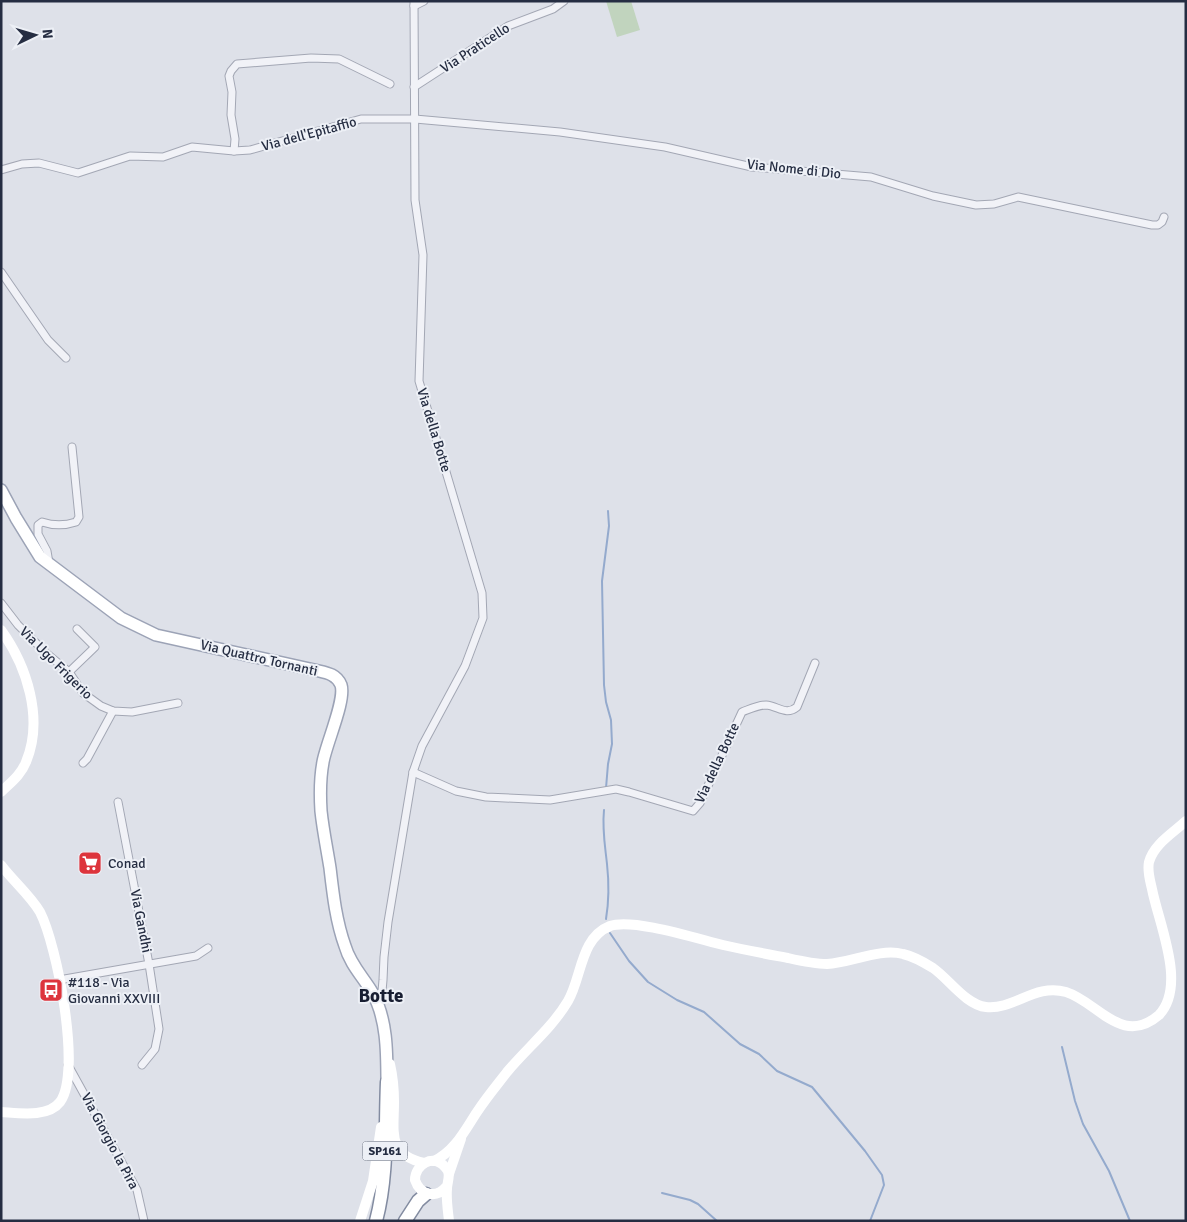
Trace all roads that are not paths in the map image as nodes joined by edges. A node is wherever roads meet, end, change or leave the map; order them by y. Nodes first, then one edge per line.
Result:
1 (424, 1) edge
2 (564, 1) edge
3 (414, 4) edge
4 (390, 84) dead end
5 (414, 87) junction
6 (415, 118) junction
7 (234, 151) junction
8 (1, 170) edge
9 (1164, 217) dead end
10 (1, 272) edge
11 (66, 358) dead end
12 (72, 447) dead end
13 (1, 490) edge
14 (49, 564) junction
15 (1, 603) edge
16 (77, 629) dead end
17 (1, 630) edge
18 (815, 663) dead end
19 (69, 672) junction
20 (178, 703) dead end
21 (113, 711) junction
22 (83, 763) dead end
23 (413, 772) junction
24 (1, 792) edge
25 (118, 802) dead end
26 (1186, 821) edge
27 (1, 864) edge
28 (208, 948) dead end
29 (149, 964) junction
30 (59, 980) junction
31 (375, 999) junction
32 (386, 1055) junction
33 (68, 1065) junction
34 (142, 1065) dead end
35 (387, 1082) junction
36 (1, 1112) edge
37 (462, 1136) junction
38 (429, 1162) junction
39 (449, 1174) junction
40 (446, 1187) junction
41 (430, 1194) junction
42 (449, 1217) edge
43 (144, 1221) edge
44 (360, 1221) edge
45 (376, 1221) edge
46 (405, 1221) edge

1 - 3 street, Via della Botte
2 - 5 street, Via Praticello
3 - 5 street, Via della Botte
4 - 7 street
5 - 6 street, Via della Botte
6 - 7 street, Via dell'Epitaffio
6 - 9 street, Via Nome di Dio
6 - 23 street, Via della Botte
7 - 8 street, Via dell'Epitaffio
10 - 11 street
12 - 14 street
13 - 14 main road, Via Quattro Tornanti
14 - 31 main road, Via Quattro Tornanti
15 - 19 street, Via Ugo Frigerio
16 - 19 street
17 - 24 main road
18 - 23 street, Via della Botte
19 - 21 street, Via Ugo Frigerio
20 - 21 street, Via Ugo Frigerio
21 - 22 street
23 - 31 street, Via della Botte
25 - 29 street, Via Gandhi
26 - 37 main road
27 - 30 main road
28 - 29 street
29 - 30 street
29 - 34 street, Via Gandhi
30 - 33 main road
31 - 32 main road, Via Quattro Tornanti
32 - 35 main road, Via Quattro Tornanti
32 - 38 main road
33 - 36 main road
33 - 43 street, Via Giorgio la Pira
35 - 44 main road
35 - 45 highway, SP161
37 - 38 main road
37 - 39 main road
38 - 39 main road
38 - 41 main road
39 - 40 main road
40 - 41 main road
40 - 42 main road
41 - 42 main road
41 - 46 highway

